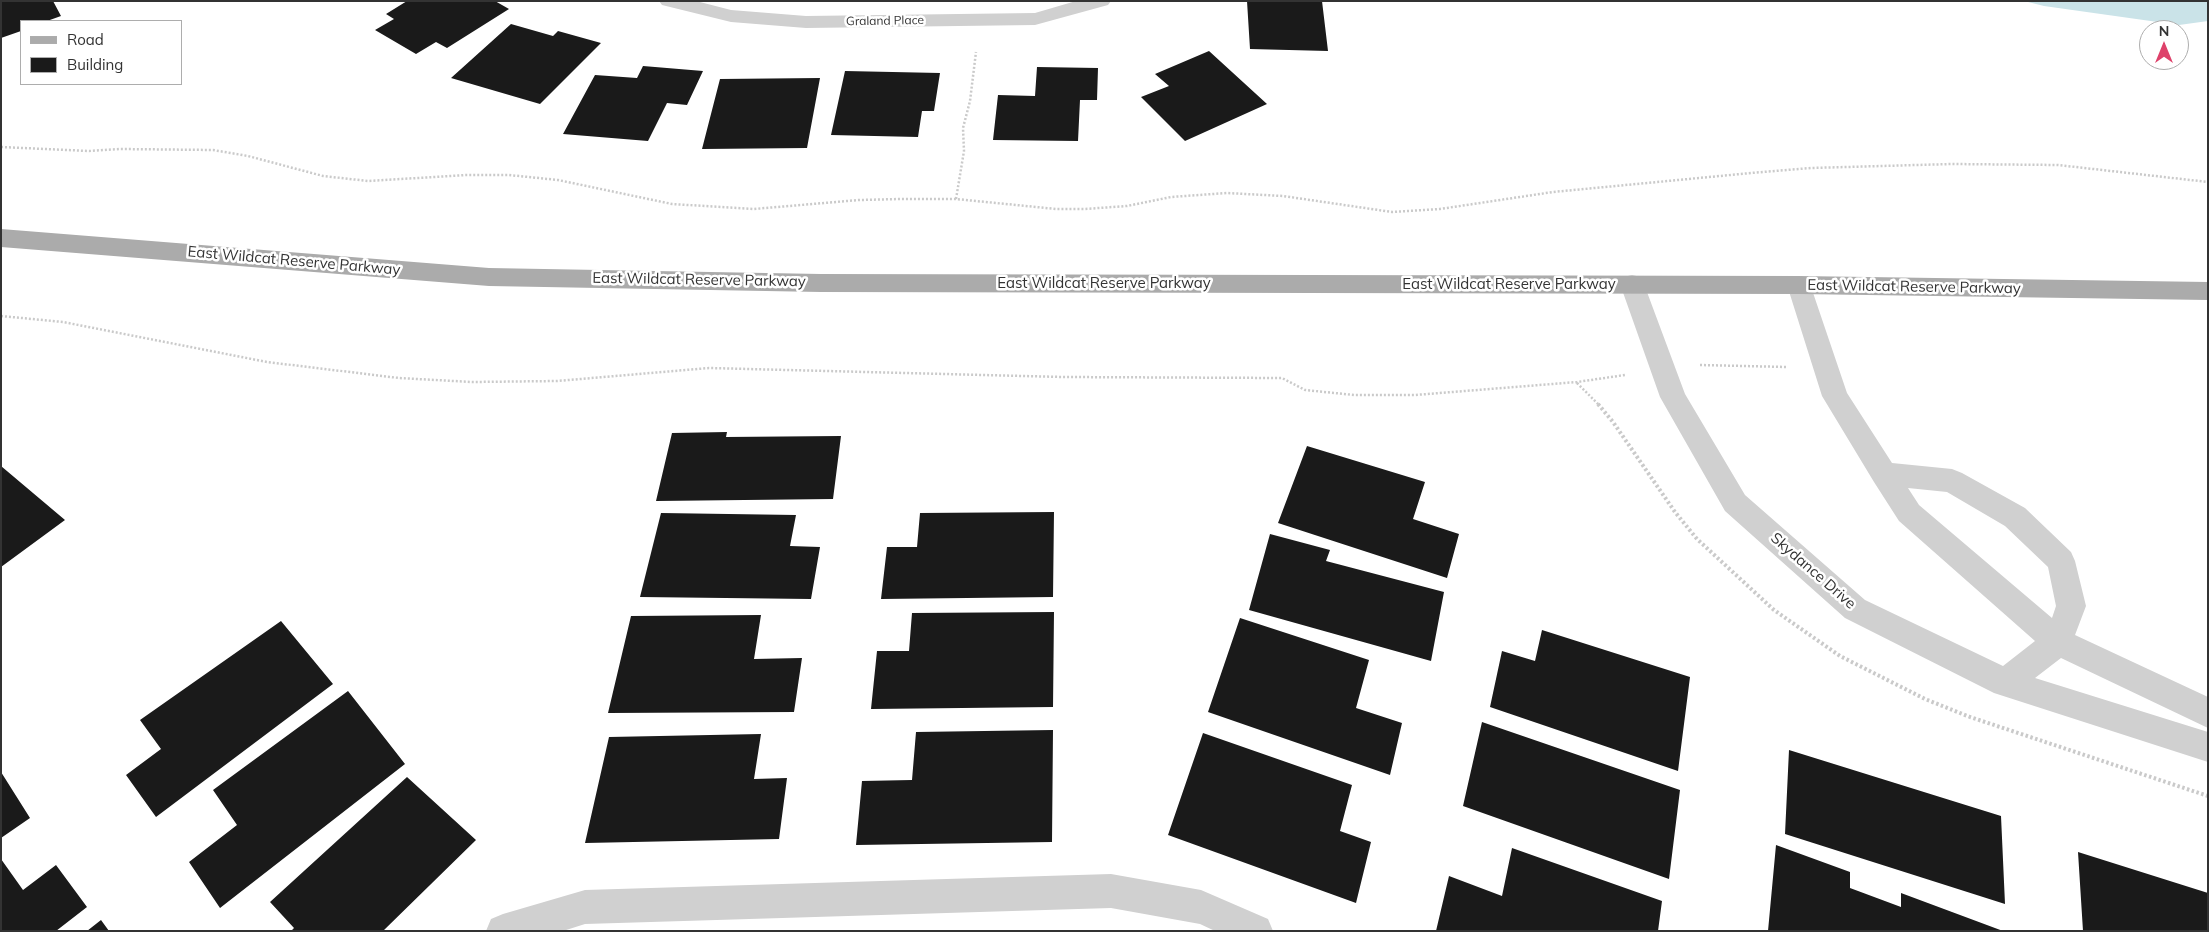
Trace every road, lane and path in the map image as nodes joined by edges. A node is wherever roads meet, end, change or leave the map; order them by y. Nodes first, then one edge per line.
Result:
1 (669, 1) edge
2 (1100, 1) edge
3 (980, 20) junction
4 (1, 147) edge
5 (2208, 182) edge
6 (956, 199) junction
7 (1, 238) edge
8 (1632, 284) junction
9 (1799, 285) junction
10 (2208, 291) edge
11 (1, 316) edge
12 (1663, 368) junction
13 (1826, 369) junction
14 (1884, 474) junction
15 (2058, 642) junction
16 (2005, 683) junction
17 (2208, 713) edge
18 (2208, 747) edge
19 (504, 931) edge
20 (1256, 931) edge

1 - 3 street, Graland Place
2 - 3 street, Graland Place
3 - 6 path
4 - 6 path
5 - 6 path
7 - 8 main road, East Wildcat Reserve Parkway
8 - 9 main road, East Wildcat Reserve Parkway
8 - 12 street, Skydance Drive
9 - 10 main road, East Wildcat Reserve Parkway
9 - 13 street
11 - 12 path
12 - 13 path
12 - 16 street, Skydance Drive
13 - 14 street
14 - 15 street
14 - 15 street
15 - 16 street
15 - 17 street
16 - 18 street, Skydance Drive
19 - 20 street

